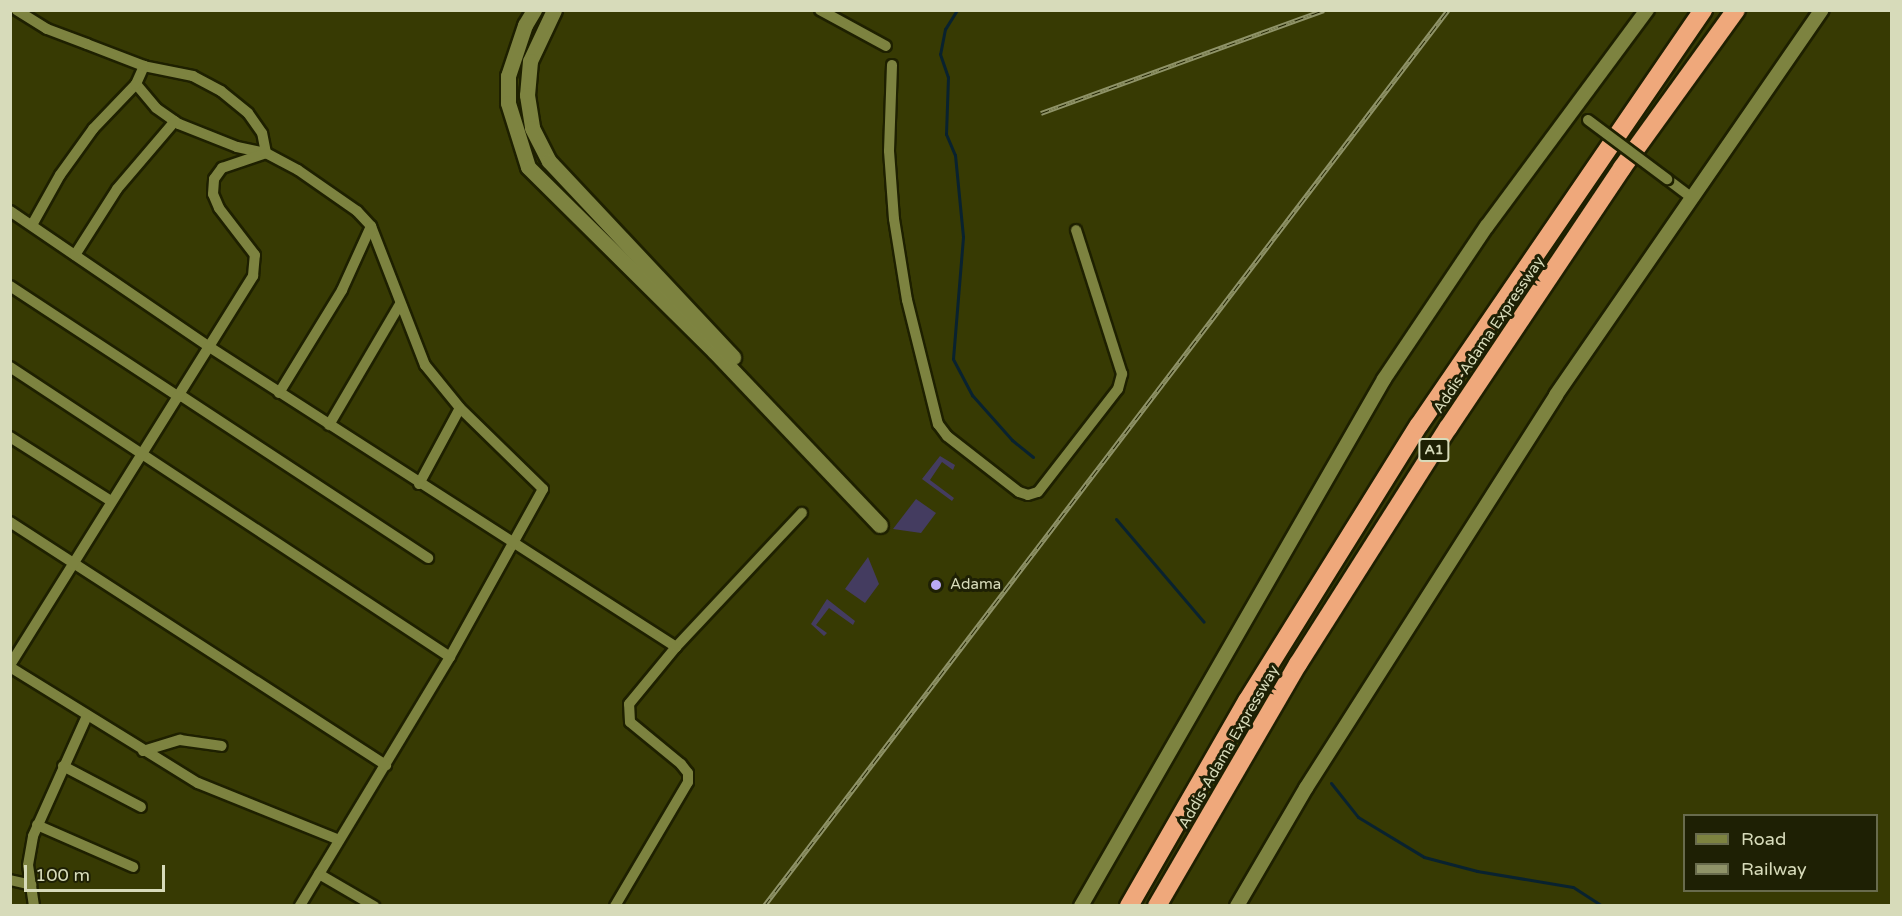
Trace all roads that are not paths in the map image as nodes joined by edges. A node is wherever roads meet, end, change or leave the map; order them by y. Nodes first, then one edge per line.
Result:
1 (17, 10) edge
2 (534, 10) edge
3 (554, 10) edge
4 (820, 10) edge
5 (1647, 10) edge
6 (1703, 10) edge
7 (1736, 10) edge
8 (1822, 10) edge
9 (10, 14) edge
10 (886, 46) dead end
11 (892, 65) dead end
12 (144, 66) junction
13 (136, 84) junction
14 (1573, 110) junction
15 (175, 122) junction
16 (266, 153) junction
17 (1692, 198) junction
18 (10, 211) edge
19 (32, 225) junction
20 (370, 226) junction
21 (1076, 230) dead end
22 (75, 255) junction
23 (10, 286) edge
24 (400, 304) junction
25 (211, 348) junction
26 (10, 367) edge
27 (279, 393) junction
28 (179, 396) junction
29 (460, 408) junction
30 (329, 425) junction
31 (10, 437) edge
32 (140, 455) junction
33 (419, 484) junction
34 (111, 501) junction
35 (802, 513) dead end
36 (10, 522) edge
37 (514, 547) junction
38 (428, 558) dead end
39 (70, 563) junction
40 (676, 647) junction
41 (450, 657) junction
42 (10, 666) edge
43 (87, 716) junction
44 (222, 746) dead end
45 (143, 751) junction
46 (386, 765) junction
47 (63, 766) junction
48 (141, 807) dead end
49 (37, 825) junction
50 (339, 840) junction
51 (133, 867) dead end
52 (319, 874) junction
53 (10, 880) edge
54 (31, 885) junction
55 (34, 906) edge
56 (300, 906) edge
57 (374, 906) edge
58 (615, 906) edge
59 (1082, 906) edge
60 (1129, 906) edge
61 (1157, 906) edge
62 (1237, 906) edge

1 - 9 street
1 - 12 street
2 - 3 main road
4 - 10 street
5 - 14 street
6 - 60 highway, Addis-Adama Expressway / A1
7 - 61 highway, Addis-Adama Expressway / A1
8 - 17 street
11 - 21 street
12 - 13 street
12 - 16 street
13 - 15 street
13 - 19 street
14 - 17 street, bridge
14 - 59 street
15 - 16 street
15 - 22 street
16 - 20 street
16 - 25 street
17 - 62 street
18 - 19 street
19 - 22 street
20 - 24 street
20 - 27 street
22 - 25 street
23 - 28 street
24 - 29 street
24 - 30 street
25 - 27 street
25 - 28 street
26 - 32 street
27 - 30 street
28 - 32 street
28 - 38 street
29 - 33 street
29 - 37 street
30 - 33 street
31 - 34 street
32 - 34 street
32 - 41 street
33 - 37 street
34 - 39 street
35 - 40 street
36 - 39 street
37 - 40 street
37 - 41 street
39 - 42 street
39 - 46 street
40 - 58 street
41 - 46 street
42 - 43 street
43 - 45 street
43 - 47 street
44 - 45 street
45 - 50 street
46 - 50 street
47 - 48 street
47 - 49 street
49 - 51 street
49 - 54 street
50 - 52 street
52 - 56 street
52 - 57 street
53 - 54 street
54 - 55 street

